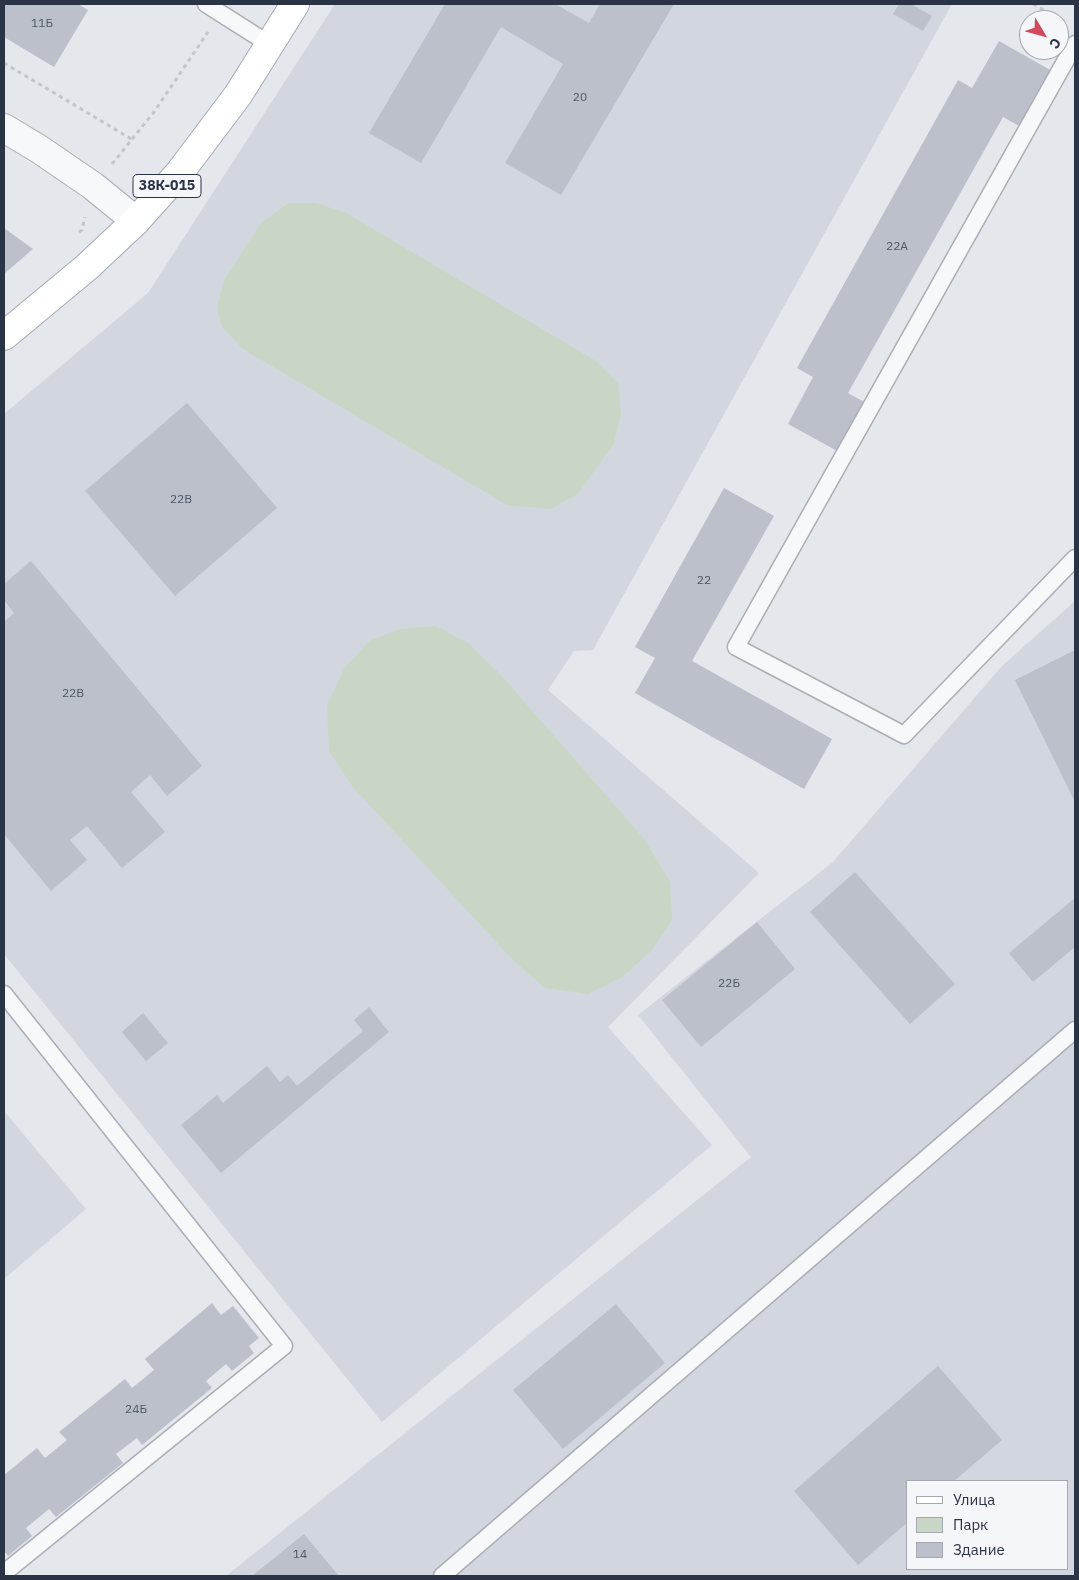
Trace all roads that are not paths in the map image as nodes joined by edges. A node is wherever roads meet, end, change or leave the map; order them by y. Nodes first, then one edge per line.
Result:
1 (206, 4) edge
2 (295, 4) edge
3 (270, 44) junction
4 (1075, 44) edge
5 (4, 128) edge
6 (136, 221) junction
7 (4, 336) edge
8 (1075, 558) edge
9 (4, 994) edge
10 (1075, 1030) edge
11 (4, 1573) edge
12 (442, 1576) edge

1 - 3 lane
2 - 3 main road, 38К-015
3 - 6 main road, 38К-015
4 - 8 lane
5 - 6 street
6 - 7 main road, 38К-015
9 - 11 lane
10 - 12 lane

